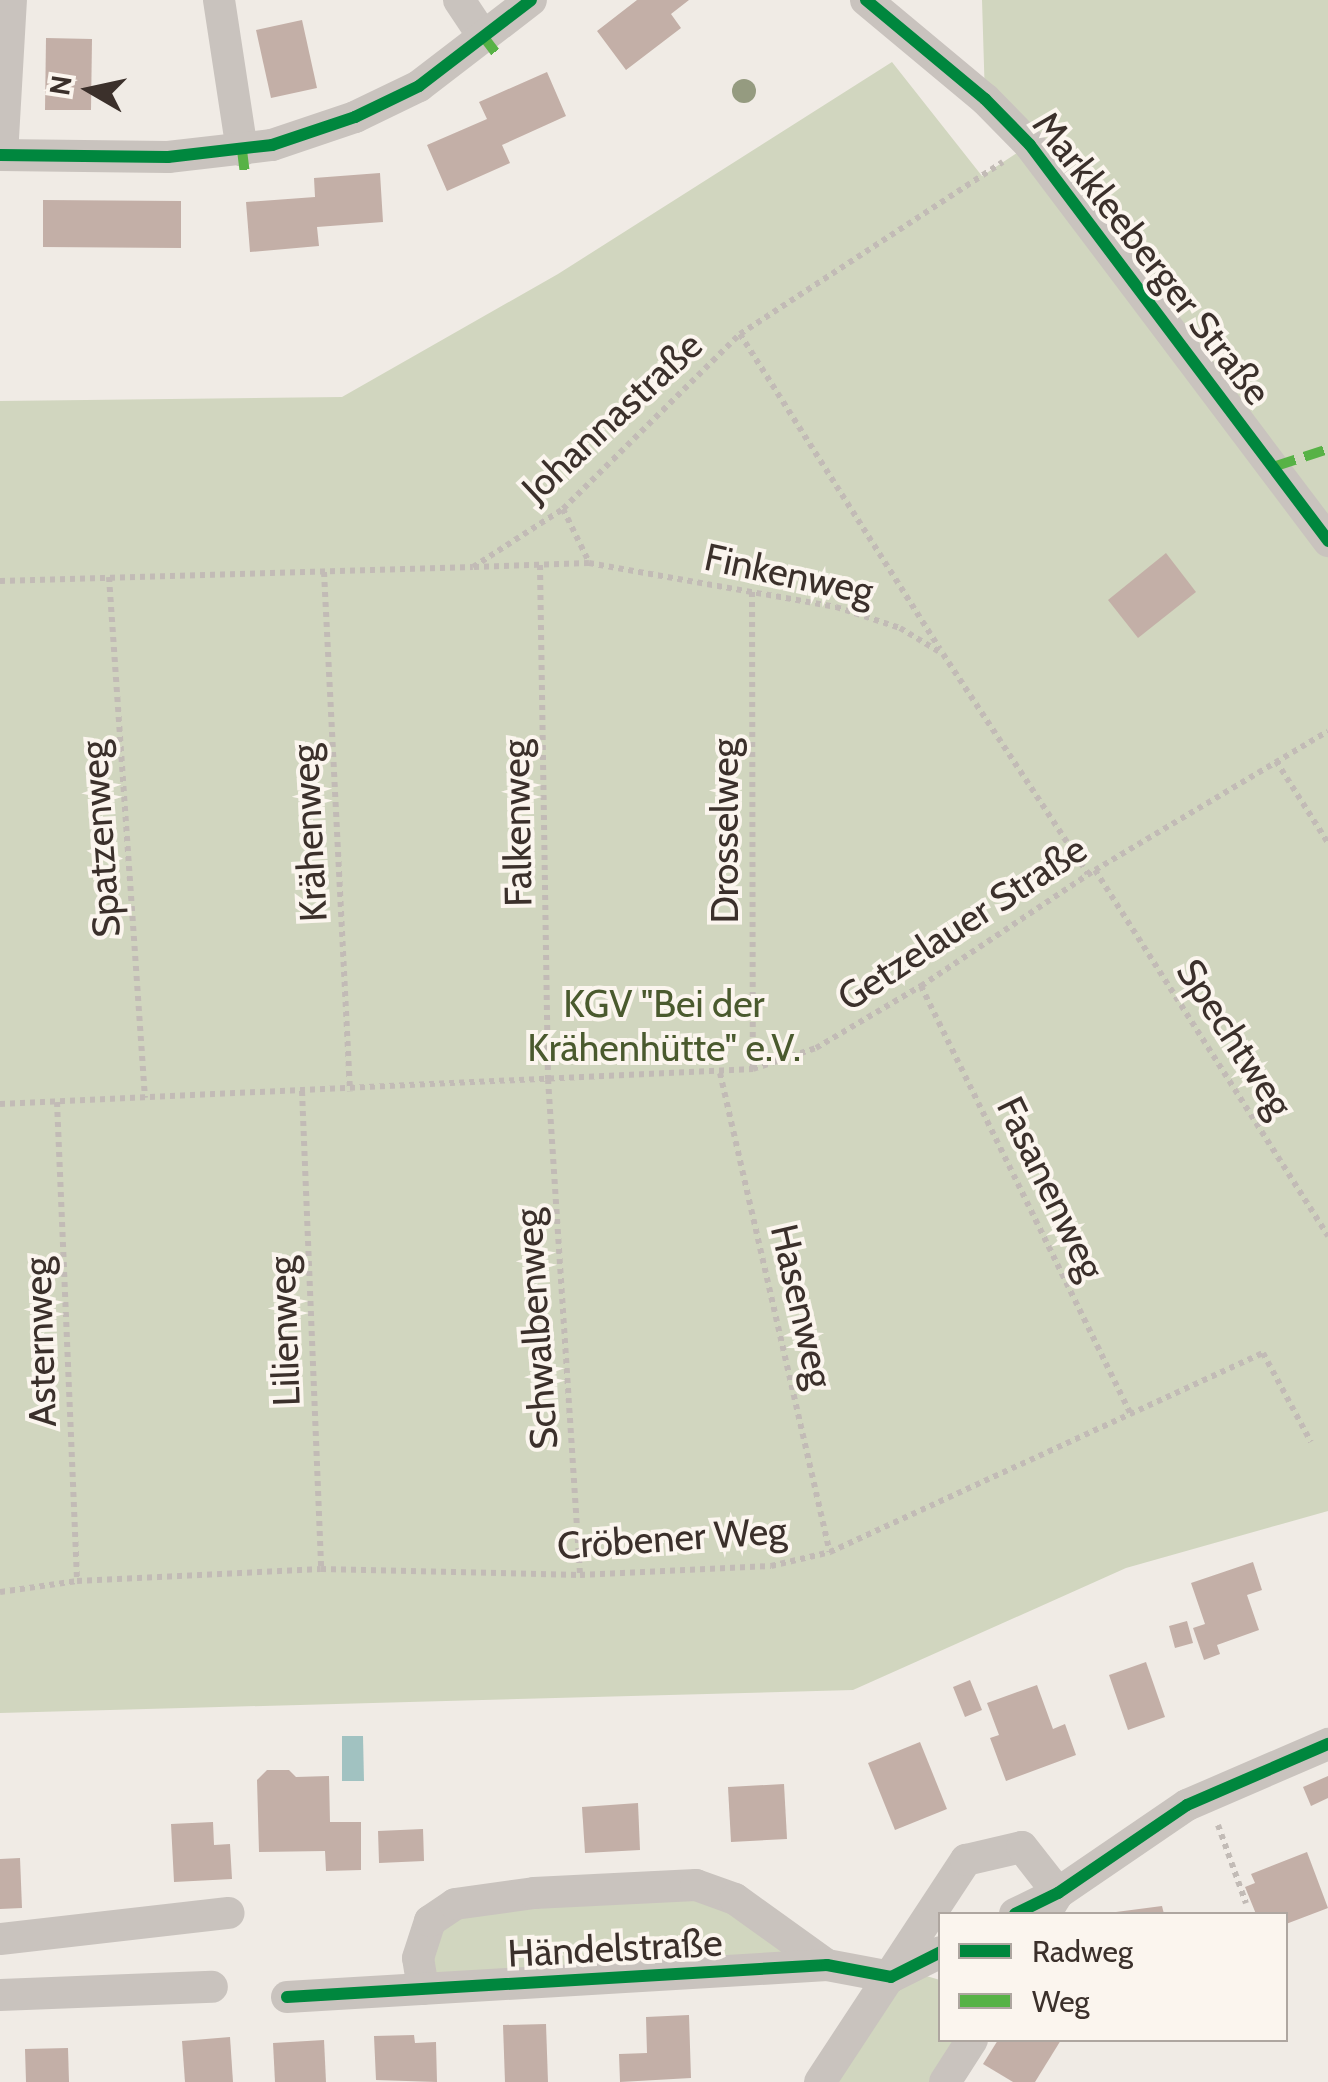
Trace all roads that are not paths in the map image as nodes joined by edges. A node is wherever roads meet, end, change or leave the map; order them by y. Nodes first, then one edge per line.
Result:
1 (11, 0) edge
2 (219, 0) edge
3 (459, 0) edge
4 (531, 0) edge
5 (866, 0) edge
6 (483, 36) junction
7 (242, 150) junction
8 (1, 155) edge
9 (1326, 537) edge
10 (1328, 1744) edge
11 (1051, 1904) edge
12 (1022, 1912) edge
13 (229, 1913) dead end
14 (0, 1938) edge
15 (938, 1953) edge
16 (827, 1965) junction
17 (891, 1977) junction
18 (938, 1979) edge
19 (212, 1987) dead end
20 (423, 1989) junction
21 (0, 1996) edge
22 (287, 1997) dead end
23 (971, 2042) edge
24 (820, 2082) edge
25 (945, 2082) edge

1 - 8 street
2 - 7 street
3 - 6 street
4 - 6 street
5 - 9 street, Markkleeberger Straße
6 - 7 street
7 - 8 street
10 - 11 street
11 - 12 street
11 - 17 street
13 - 14 street
15 - 17 street
16 - 17 street, Händelstraße
16 - 20 street, Händelstraße
16 - 20 street
17 - 18 street, Händelstraße
17 - 24 street
19 - 21 street
20 - 22 street, Händelstraße
23 - 25 street

